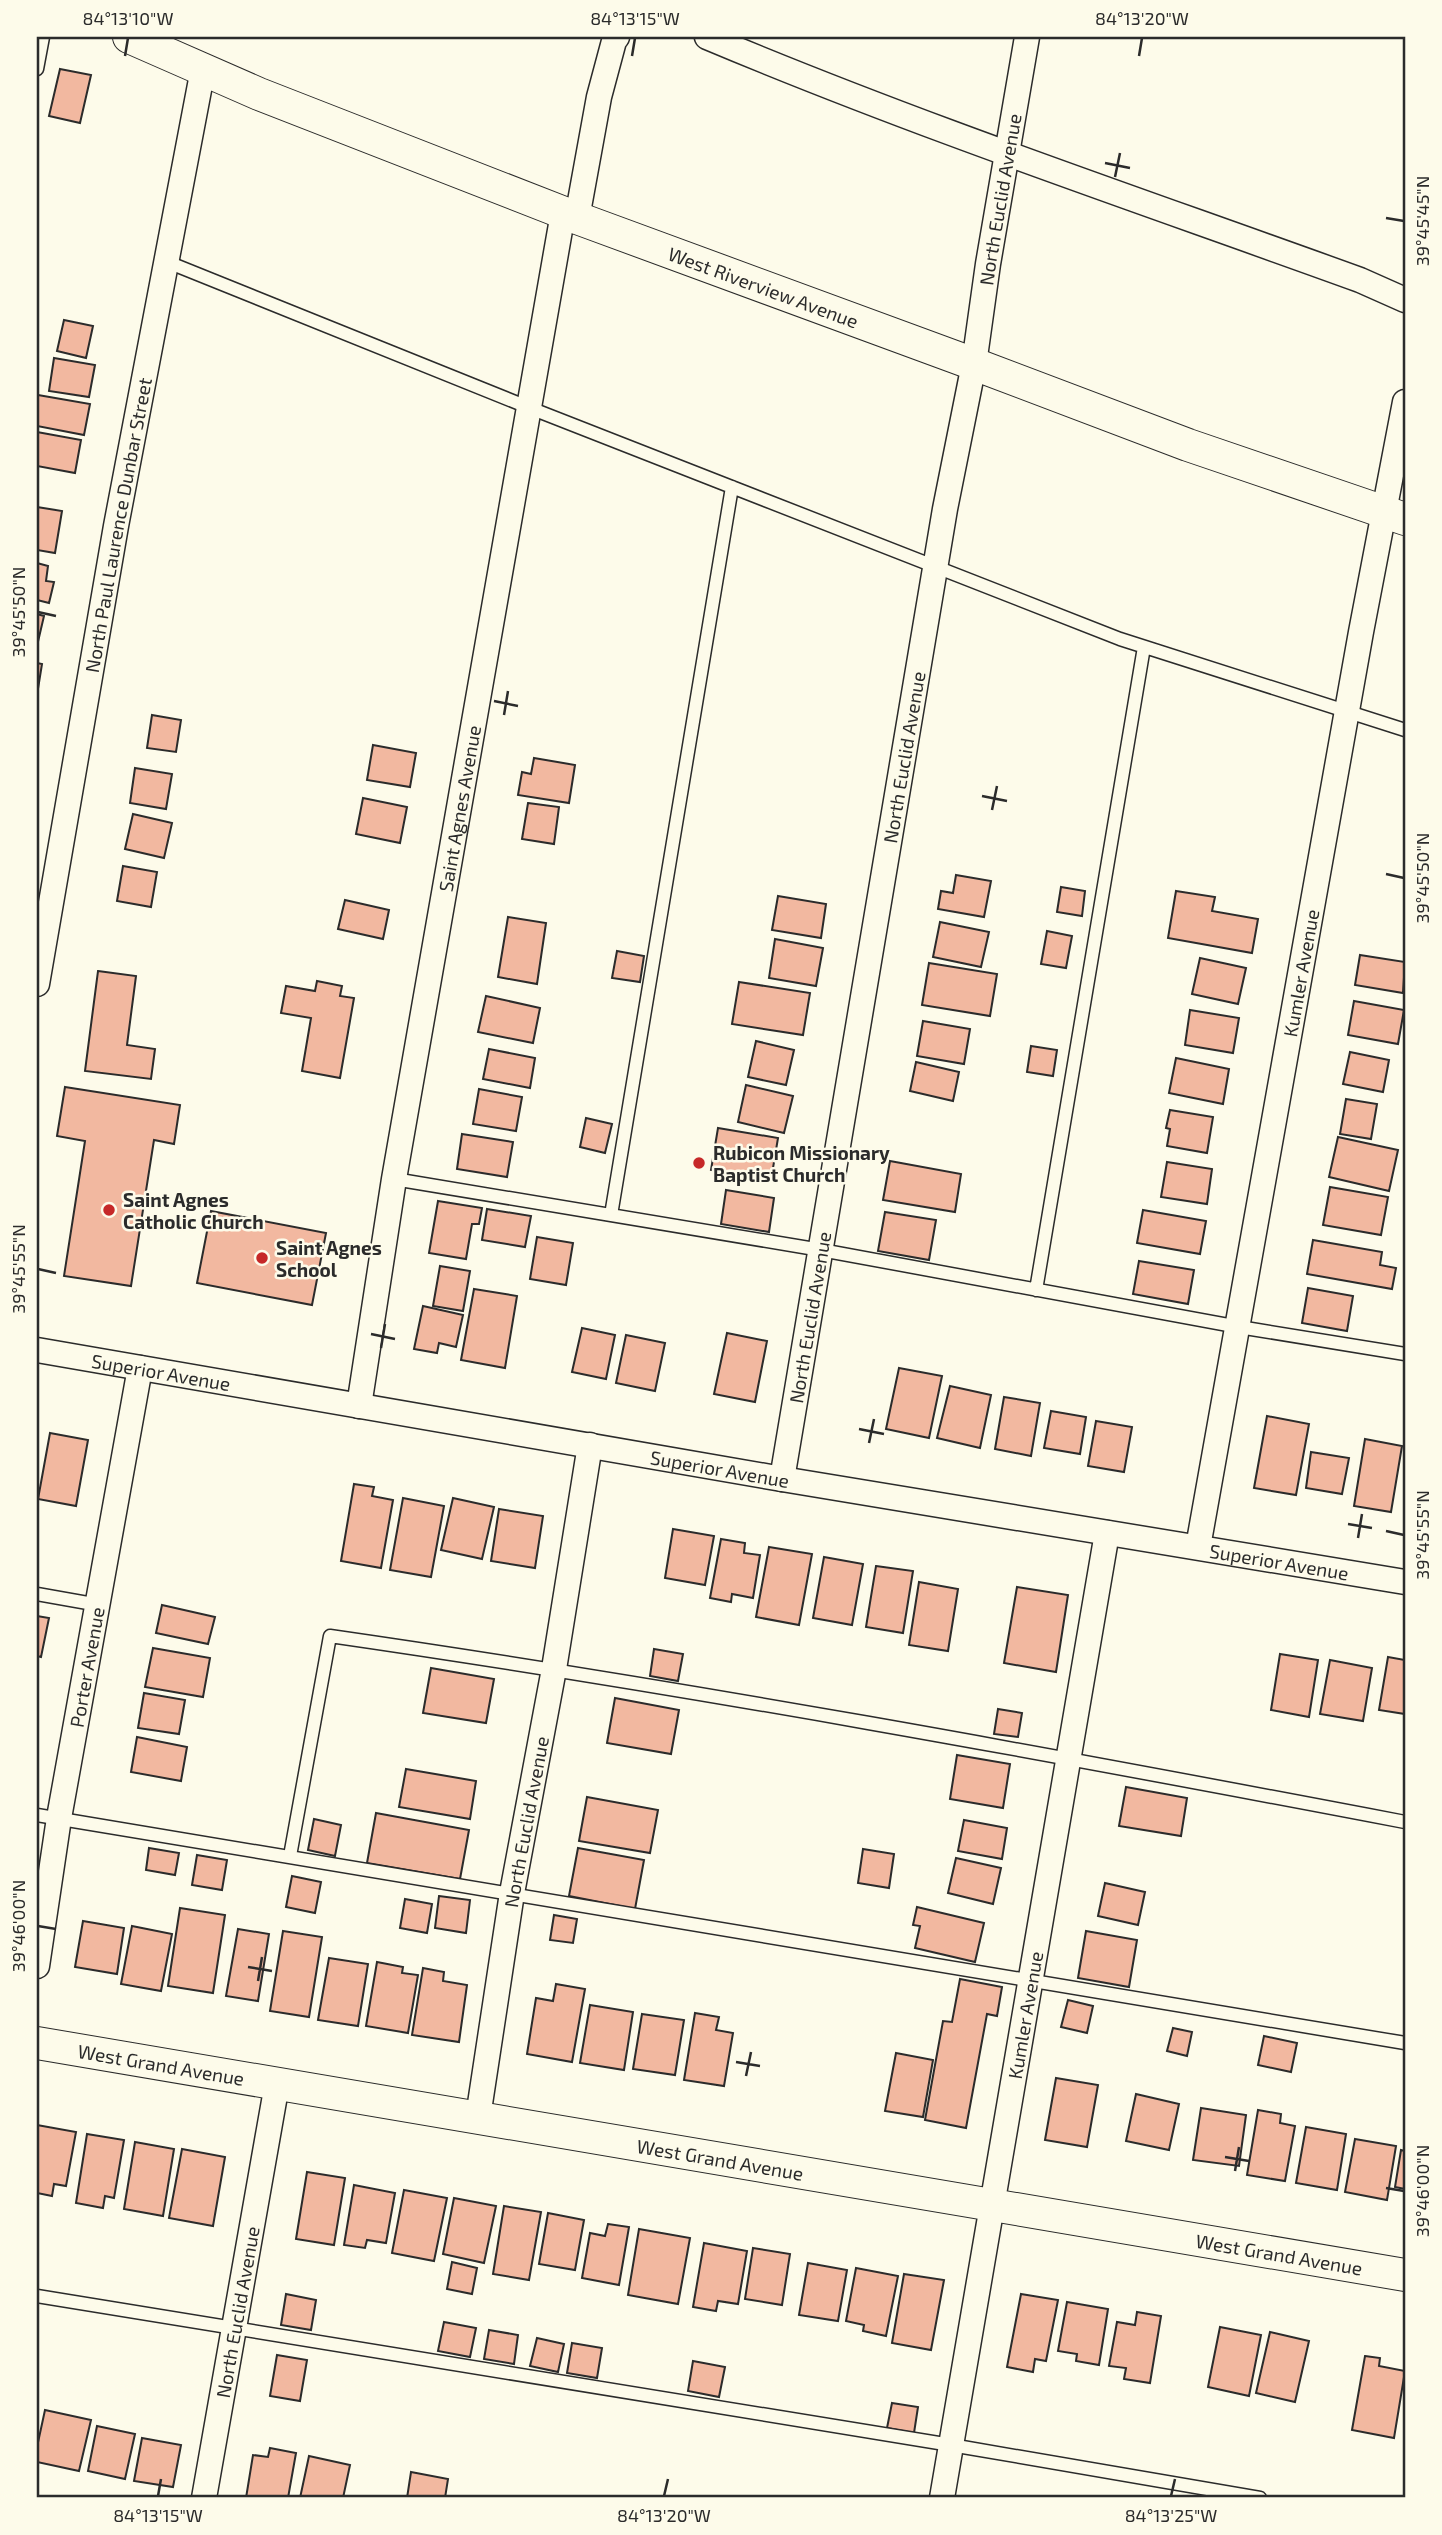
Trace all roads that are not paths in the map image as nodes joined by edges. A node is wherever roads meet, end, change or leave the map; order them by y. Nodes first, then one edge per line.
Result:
1 (43, 37) edge
2 (617, 37) edge
3 (707, 37) edge
4 (1027, 37) edge
5 (145, 40) edge
6 (37, 69) edge
7 (203, 69) junction
8 (1007, 153) junction
9 (570, 216) junction
10 (165, 261) junction
11 (1405, 300) edge
12 (974, 364) junction
13 (1405, 401) edge
14 (530, 408) junction
15 (732, 487) junction
16 (1395, 516) edge
17 (935, 566) junction
18 (1144, 647) junction
19 (1347, 713) junction
20 (1405, 730) edge
21 (37, 984) edge
22 (394, 1179) junction
23 (611, 1215) junction
24 (821, 1250) junction
25 (1037, 1290) junction
26 (1239, 1327) junction
27 (37, 1350) edge
28 (1405, 1354) edge
29 (140, 1368) junction
30 (359, 1406) junction
31 (590, 1445) junction
32 (782, 1479) junction
33 (1107, 1533) junction
34 (1198, 1547) junction
35 (1405, 1583) edge
36 (37, 1594) edge
37 (99, 1605) junction
38 (554, 1668) junction
39 (1067, 1758) junction
40 (48, 1816) edge
41 (1405, 1822) edge
42 (289, 1856) junction
43 (512, 1893) junction
44 (37, 1966) edge
45 (1029, 1979) junction
46 (37, 2043) edge
47 (1405, 2043) edge
48 (277, 2084) junction
49 (478, 2117) junction
50 (992, 2207) junction
51 (1405, 2275) edge
52 (37, 2295) edge
53 (234, 2329) junction
54 (951, 2445) junction
55 (204, 2498) edge
56 (942, 2498) edge
57 (1260, 2498) edge

1 - 6 lane
2 - 9 street, Saint Agnes Avenue
3 - 8 street
4 - 8 street, North Euclid Avenue
5 - 7 street, West Riverview Avenue
7 - 9 street, West Riverview Avenue
7 - 10 street, North Paul Laurence Dunbar Street
8 - 11 street
8 - 12 street, North Euclid Avenue
9 - 12 street, West Riverview Avenue
9 - 14 street, Saint Agnes Avenue
10 - 14 lane
10 - 21 street, North Paul Laurence Dunbar Street
12 - 16 street, West Riverview Avenue
12 - 17 street, North Euclid Avenue
13 - 16 street, Kumler Avenue
14 - 15 lane
14 - 22 street, Saint Agnes Avenue
15 - 17 lane
15 - 23 lane
16 - 19 street, Kumler Avenue
17 - 18 lane
17 - 24 street, North Euclid Avenue
18 - 19 lane
18 - 25 lane
19 - 20 lane
19 - 26 street, Kumler Avenue
22 - 23 lane
22 - 30 street, Saint Agnes Avenue
23 - 24 lane
24 - 25 lane
24 - 32 street, North Euclid Avenue
25 - 26 lane
26 - 28 lane
26 - 34 street, Kumler Avenue
27 - 29 street, Superior Avenue
29 - 30 street, Superior Avenue
29 - 37 street, Porter Avenue
30 - 31 street, Superior Avenue
31 - 32 street, Superior Avenue
31 - 38 street, North Euclid Avenue
32 - 33 street, Superior Avenue
33 - 34 street, Superior Avenue
33 - 39 street, Kumler Avenue
34 - 35 street, Superior Avenue
36 - 37 lane
37 - 40 street, Porter Avenue
38 - 39 lane
38 - 42 lane
38 - 43 street, North Euclid Avenue
39 - 41 lane
39 - 45 street, Kumler Avenue
40 - 42 lane
40 - 44 street, Porter Avenue
42 - 43 lane
43 - 45 lane
43 - 49 street, North Euclid Avenue
45 - 47 lane
45 - 50 street, Kumler Avenue
46 - 48 street, West Grand Avenue
48 - 49 street, West Grand Avenue
48 - 53 street, North Euclid Avenue
49 - 50 street, West Grand Avenue
50 - 51 street, West Grand Avenue
50 - 54 street, Kumler Avenue
52 - 53 lane
53 - 54 lane
53 - 55 street, North Euclid Avenue
54 - 56 street, Kumler Avenue
54 - 57 lane

